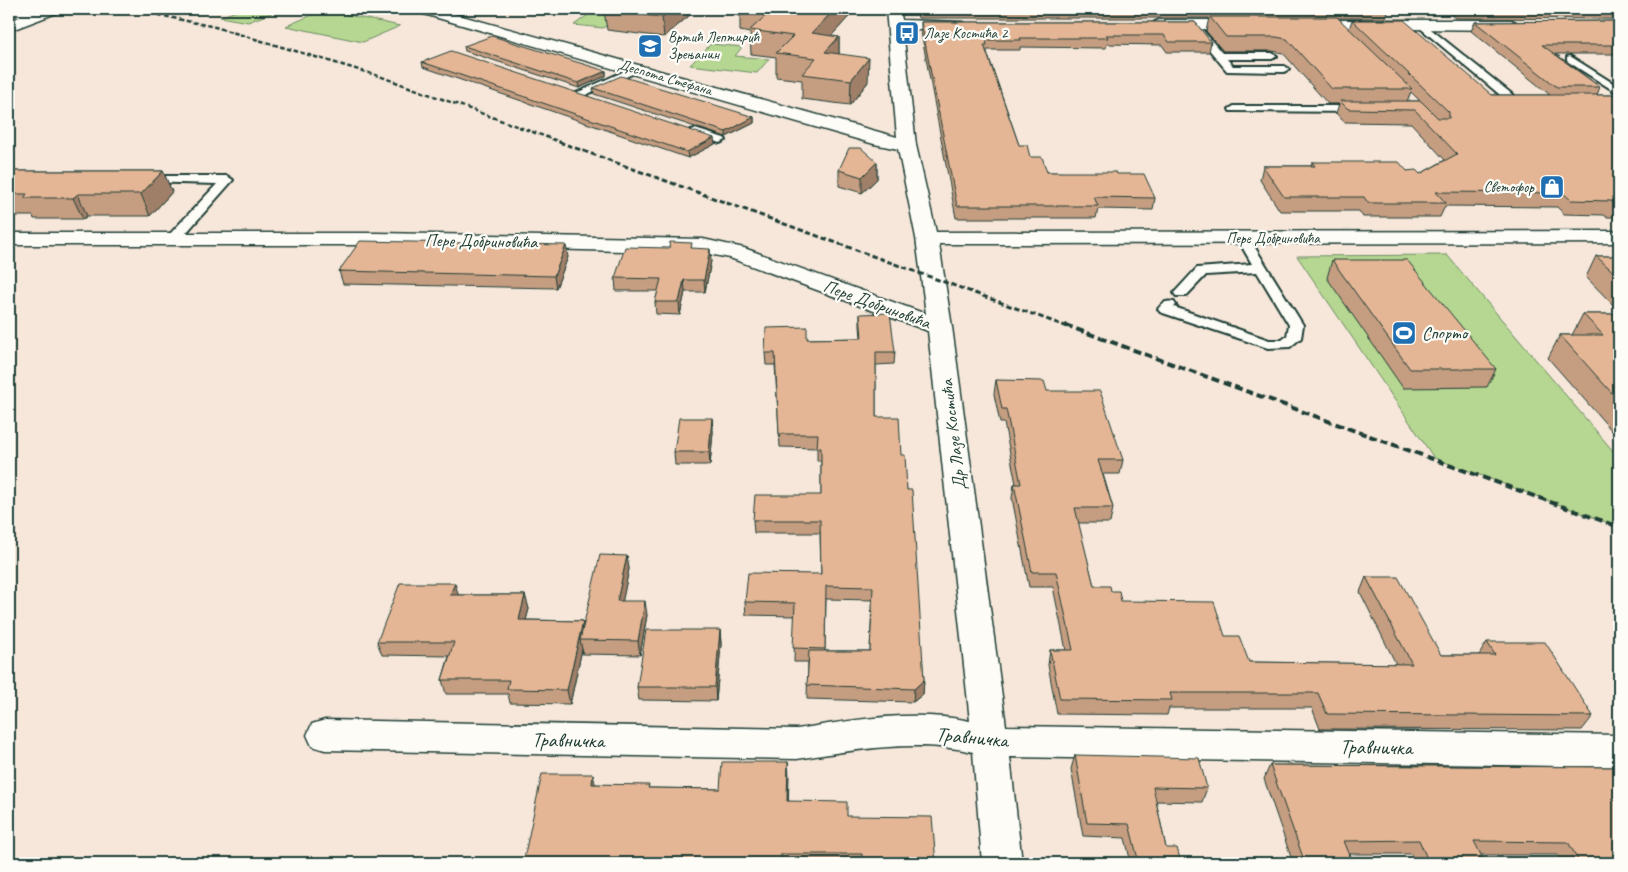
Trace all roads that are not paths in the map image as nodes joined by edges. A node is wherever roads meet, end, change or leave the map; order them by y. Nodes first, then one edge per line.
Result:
1 (54, 9) edge
2 (422, 9) edge
3 (9, 11) edge
4 (35, 16) junction
5 (894, 17) edge
6 (1531, 24) edge
7 (975, 25) edge
8 (1144, 25) edge
9 (1194, 25) junction
10 (1264, 25) edge
11 (1294, 25) edge
12 (1422, 25) junction
13 (9, 26) edge
14 (1219, 56) junction
15 (1272, 56) edge
16 (1570, 59) edge
17 (636, 69) junction
18 (1284, 69) dead end
19 (1619, 91) edge
20 (598, 100) edge
21 (1534, 102) edge
22 (1234, 109) dead end
23 (1370, 109) edge
24 (683, 128) edge
25 (720, 140) dead end
26 (908, 145) junction
27 (128, 180) edge
28 (9, 238) edge
29 (927, 238) junction
30 (1243, 238) junction
31 (1618, 238) edge
32 (173, 240) junction
33 (1261, 268) junction
34 (1181, 293) dead end
35 (1169, 305) dead end
36 (940, 327) junction
37 (325, 735) dead end
38 (990, 741) junction
39 (1619, 750) edge
40 (1002, 863) edge

1 - 4 street
2 - 17 street, Деспота Стефана
3 - 4 street
4 - 13 street
5 - 7 street
5 - 26 street, Др Лазе Костића
6 - 12 street
8 - 9 street
9 - 10 street
9 - 14 lane
11 - 12 street
12 - 21 lane
14 - 15 lane
14 - 18 lane
16 - 19 lane
17 - 20 lane
17 - 26 street, Деспота Стефана
22 - 23 lane
24 - 25 lane
26 - 29 street, Др Лазе Костића
27 - 32 lane
28 - 32 street, Пере Добриновића
29 - 30 street, Пере Добриновића
29 - 36 street, Др Лазе Костића
30 - 31 street, Пере Добриновића
30 - 33 lane
32 - 36 street, Пере Добриновића
33 - 34 lane
33 - 35 lane
36 - 38 street, Др Лазе Костића
37 - 38 street, Травничка
38 - 39 street, Травничка
38 - 40 street, Др Лазе Костића

